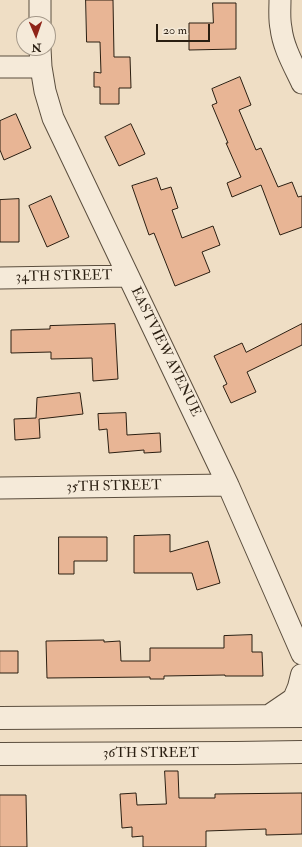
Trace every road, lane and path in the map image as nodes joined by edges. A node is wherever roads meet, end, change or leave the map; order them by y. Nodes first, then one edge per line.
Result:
1 (40, 0) edge
2 (280, 0) edge
3 (40, 16) edge
4 (41, 57) edge
5 (297, 64) edge
6 (0, 67) edge
7 (302, 83) edge
8 (128, 276) junction
9 (0, 278) edge
10 (228, 485) junction
11 (0, 488) edge
12 (302, 654) edge
13 (302, 675) edge
14 (269, 716) junction
15 (302, 716) edge
16 (0, 718) edge
17 (302, 752) edge
18 (0, 754) edge

1 - 3 street
2 - 5 street
4 - 6 street
4 - 8 street, EASTVIEW AVENUE
5 - 7 street
8 - 9 street, 34TH STREET
8 - 10 street, EASTVIEW AVENUE
10 - 11 street, 35TH STREET
10 - 12 street, EASTVIEW AVENUE
13 - 14 street
14 - 15 street
14 - 16 street
17 - 18 street, 36TH STREET

